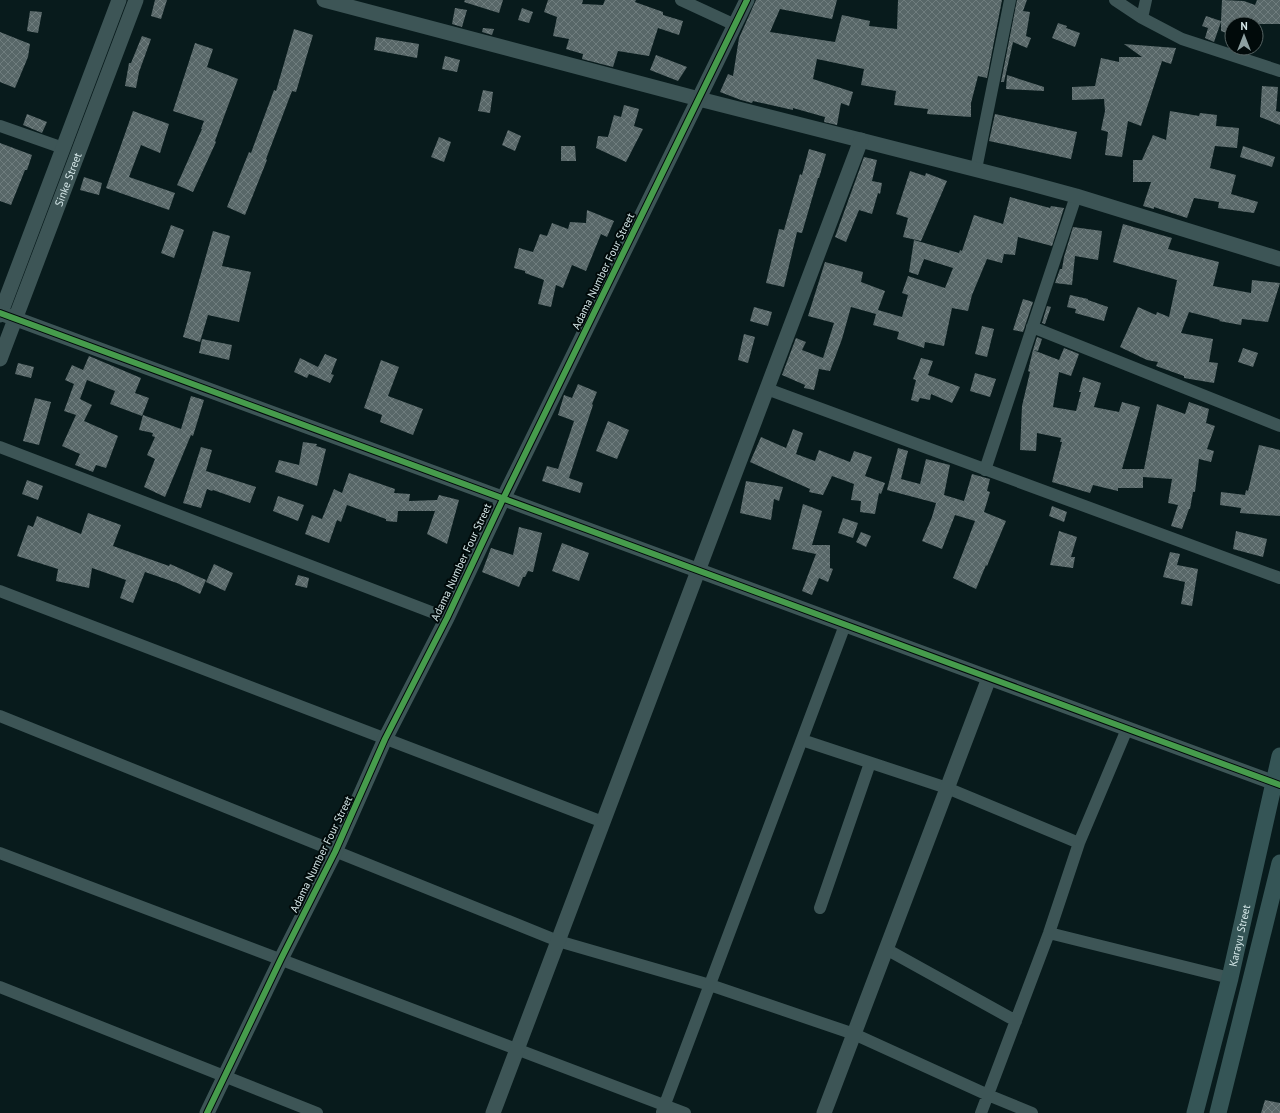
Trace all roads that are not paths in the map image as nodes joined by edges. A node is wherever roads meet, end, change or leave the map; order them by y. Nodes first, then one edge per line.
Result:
1 (119, 0) edge
2 (136, 0) edge
3 (326, 0) edge
4 (681, 0) edge
5 (747, 0) edge
6 (1010, 0) edge
7 (1115, 0) edge
8 (1146, 0) edge
9 (1142, 18) junction
10 (735, 24) junction
11 (1280, 71) edge
12 (699, 99) junction
13 (0, 126) edge
14 (861, 140) junction
15 (63, 148) junction
16 (976, 169) junction
17 (1076, 196) junction
18 (1280, 259) edge
19 (0, 314) edge
20 (15, 319) junction
21 (1032, 327) junction
22 (0, 359) edge
23 (767, 389) junction
24 (1280, 426) edge
25 (0, 447) edge
26 (985, 470) junction
27 (503, 498) junction
28 (698, 570) junction
29 (1280, 578) edge
30 (0, 591) edge
31 (447, 618) junction
32 (845, 625) junction
33 (989, 678) junction
34 (0, 716) edge
35 (1127, 728) junction
36 (385, 739) junction
37 (802, 740) junction
38 (1280, 756) edge
39 (870, 763) junction
40 (1277, 784) edge
41 (947, 788) junction
42 (603, 822) junction
43 (1079, 843) junction
44 (335, 852) junction
45 (0, 853) edge
46 (1280, 863) edge
47 (820, 908) dead end
48 (1049, 934) junction
49 (558, 940) junction
50 (886, 949) junction
51 (281, 959) junction
52 (1230, 978) junction
53 (710, 985) junction
54 (0, 986) edge
55 (1016, 1021) junction
56 (854, 1034) junction
57 (517, 1049) junction
58 (225, 1076) junction
59 (988, 1095) junction
60 (663, 1109) edge
61 (207, 1113) edge
62 (317, 1113) edge
63 (493, 1113) edge
64 (685, 1113) edge
65 (824, 1113) edge
66 (981, 1113) edge
67 (1032, 1113) edge
68 (1195, 1113) edge
69 (1218, 1113) edge

1 - 15 street, Sinke Street
2 - 20 street, Sinke Street
3 - 12 street
4 - 10 street
5 - 10 street, Adama Number Four Street
6 - 16 street
7 - 9 street
8 - 9 street
9 - 11 street
10 - 12 street, Adama Number Four Street
12 - 14 street
12 - 27 street, Adama Number Four Street
13 - 15 street
14 - 16 street
14 - 23 street
15 - 19 street, Sinke Street
16 - 17 street
17 - 18 street
17 - 21 street
19 - 20 street
20 - 22 street, Sinke Street
20 - 27 street
21 - 24 street
21 - 26 street
23 - 26 street
23 - 28 street
25 - 31 street
26 - 29 street
27 - 28 street
27 - 31 street, Adama Number Four Street
28 - 32 street
28 - 42 street
30 - 36 street
31 - 36 street, Adama Number Four Street
32 - 33 street
32 - 37 street
33 - 35 street
33 - 41 street
34 - 44 street
35 - 40 street
35 - 43 street
36 - 42 street
36 - 44 street, Adama Number Four Street
37 - 39 street
37 - 53 street
38 - 40 main road, Karayu Street
39 - 41 street
39 - 47 street
40 - 52 main road, Karayu Street
41 - 43 street
41 - 50 street
42 - 49 street
43 - 48 street
44 - 49 street
44 - 51 street, Adama Number Four Street
45 - 51 street
46 - 69 main road, Karayu Street
48 - 52 street
48 - 55 street
49 - 53 street
49 - 57 street
50 - 55 street
50 - 56 street
51 - 57 street
51 - 58 street, Adama Number Four Street
52 - 68 main road, Karayu Street
53 - 56 street
53 - 60 street
54 - 58 street
55 - 59 street
56 - 59 street
56 - 65 street
57 - 60 street
57 - 63 street
58 - 61 street, Adama Number Four Street
58 - 62 street
59 - 66 street
59 - 67 street
60 - 64 street

